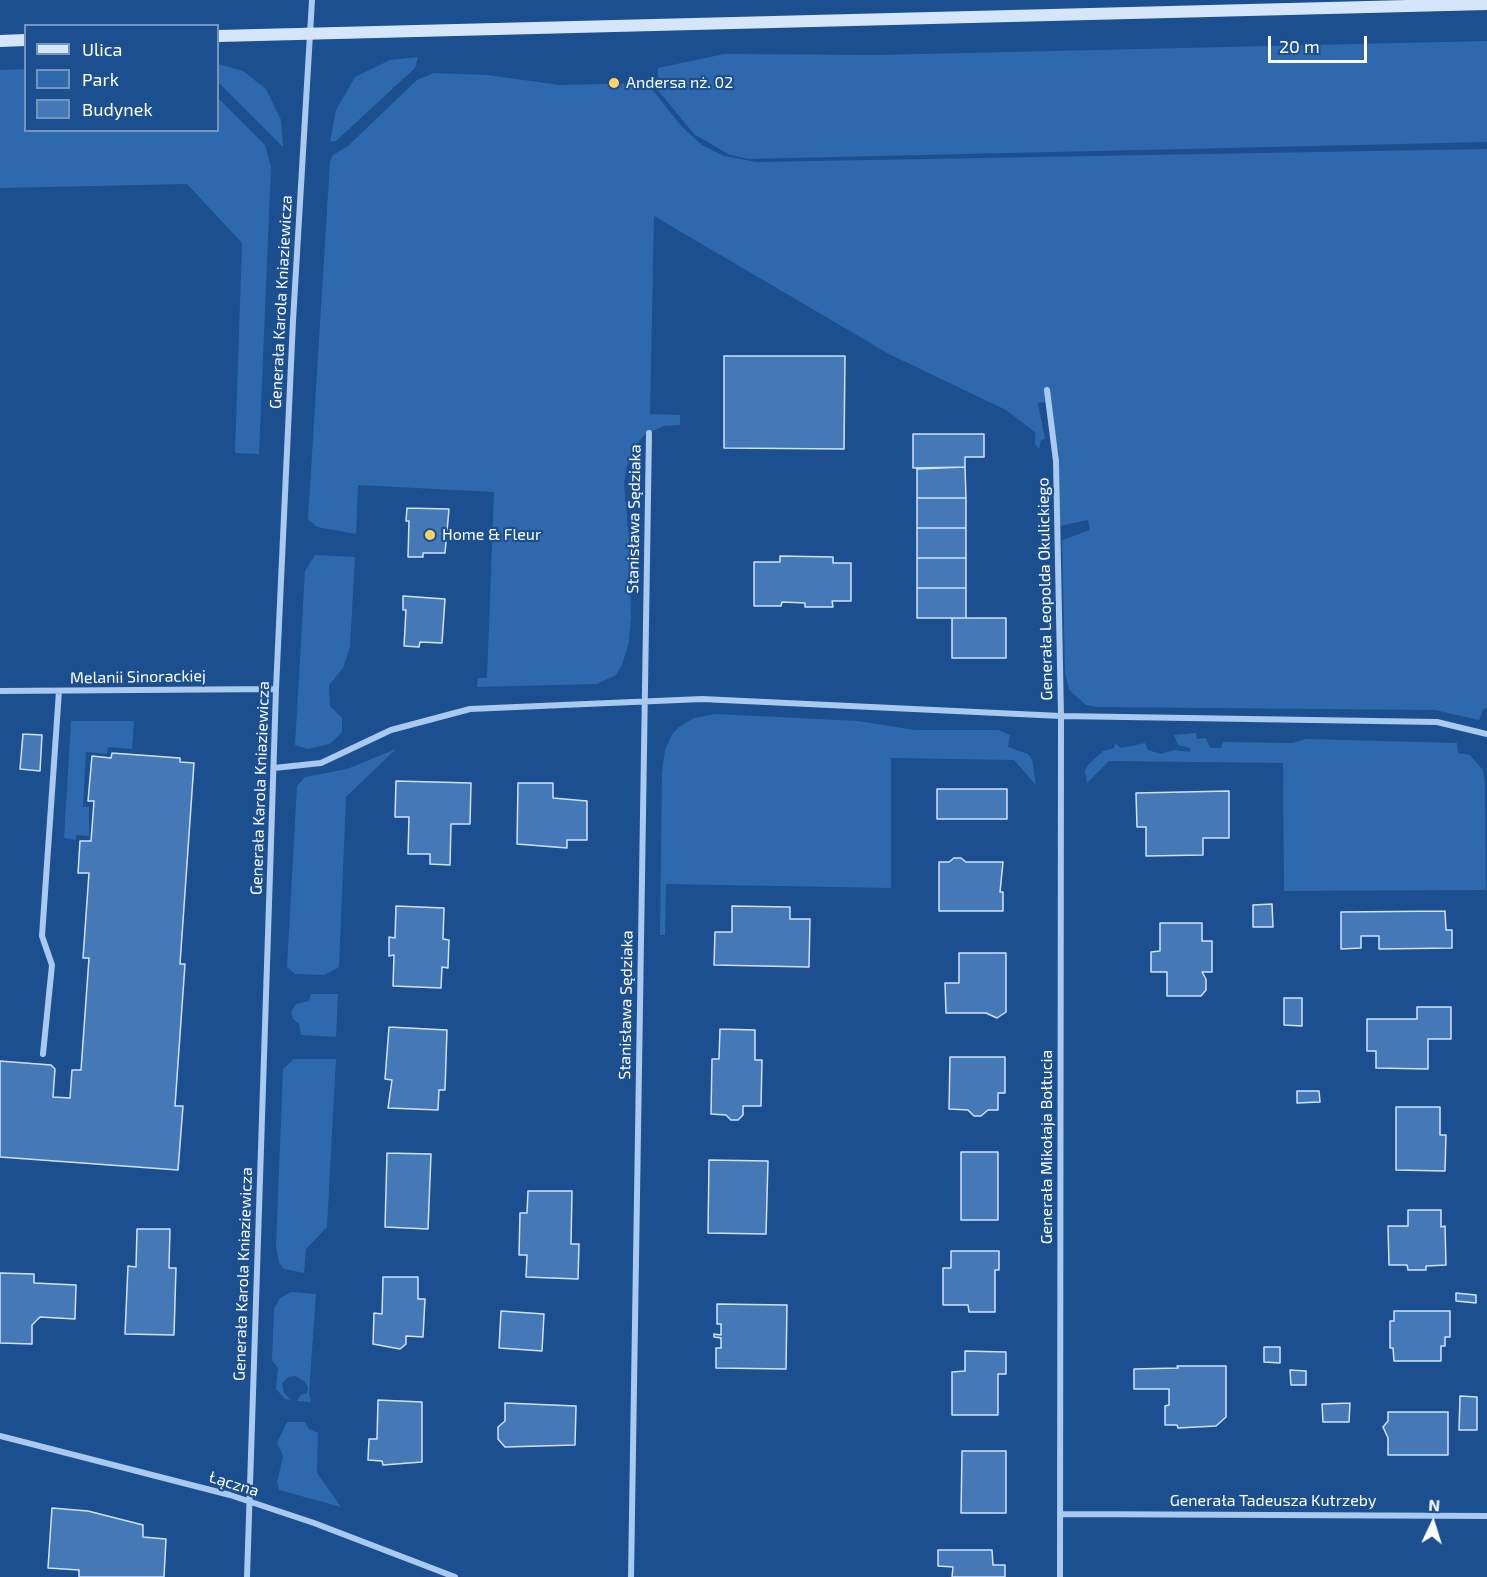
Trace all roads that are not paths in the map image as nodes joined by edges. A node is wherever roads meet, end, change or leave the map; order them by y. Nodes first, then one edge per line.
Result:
1 (312, 0) edge
2 (1487, 4) edge
3 (310, 32) junction
4 (219, 36) edge
5 (24, 40) edge
6 (0, 41) edge
7 (1047, 390) dead end
8 (649, 433) dead end
9 (276, 689) junction
10 (0, 691) edge
11 (59, 691) junction
12 (644, 703) junction
13 (1061, 716) junction
14 (1487, 734) edge
15 (274, 768) junction
16 (43, 1054) dead end
17 (0, 1436) edge
18 (249, 1503) junction
19 (1060, 1514) junction
20 (1487, 1516) edge
21 (247, 1577) edge
22 (455, 1577) edge
23 (632, 1577) edge
24 (1060, 1577) edge

1 - 3 street, Generała Karola Kniaziewicza
2 - 3 main road
3 - 4 main road
3 - 9 street, Generała Karola Kniaziewicza
5 - 6 main road
7 - 13 street, Generała Leopolda Okulickiego
8 - 12 street, Stanisława Sędziaka
9 - 11 street, Melanii Sinorackiej
9 - 15 street, Generała Karola Kniaziewicza
10 - 11 street, Melanii Sinorackiej
11 - 16 street
12 - 13 street
12 - 15 street
12 - 23 street, Stanisława Sędziaka
13 - 14 street
13 - 19 street, Generała Mikołaja Bołtucia
15 - 18 street, Generała Karola Kniaziewicza
17 - 18 street, Łączna
18 - 21 street, Generała Karola Kniaziewicza
18 - 22 street, Łączna
19 - 20 street, Generała Tadeusza Kutrzeby
19 - 24 street, Generała Mikołaja Bołtucia

